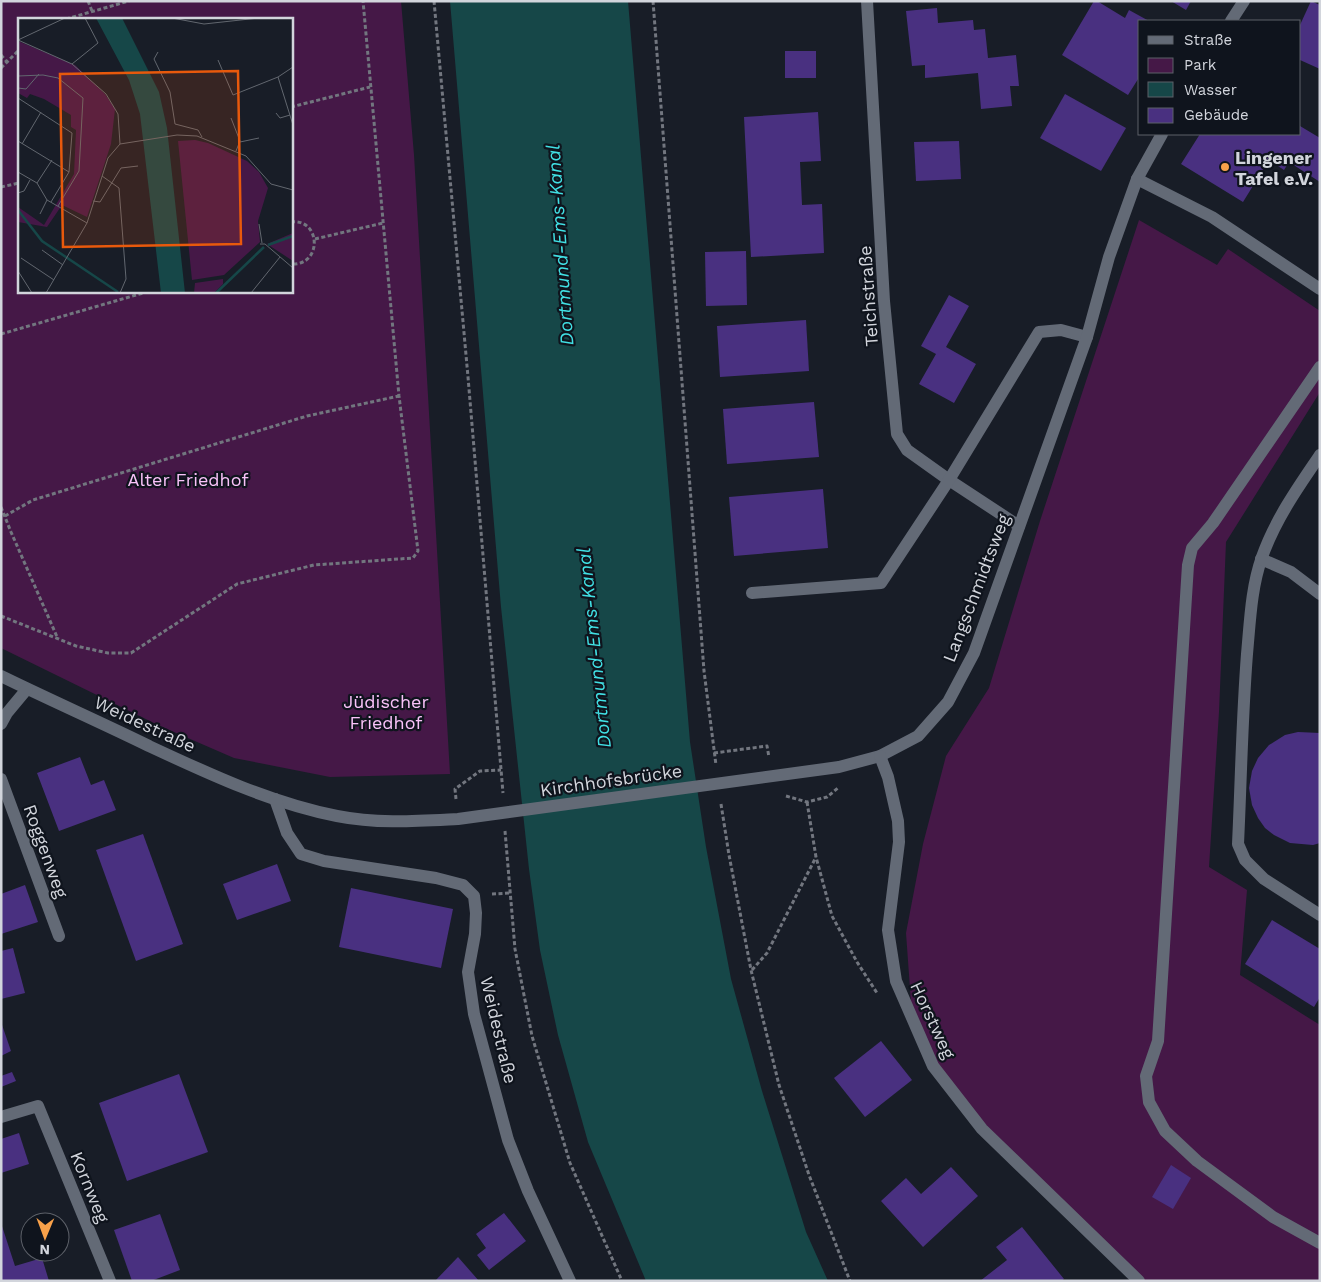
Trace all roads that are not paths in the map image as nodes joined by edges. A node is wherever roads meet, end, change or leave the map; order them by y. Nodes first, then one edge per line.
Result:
1 (867, 1) edge
2 (1244, 1) edge
3 (1232, 20) edge
4 (1161, 135) edge
5 (1137, 179) junction
6 (1320, 289) edge
7 (1087, 337) junction
8 (1320, 367) edge
9 (1320, 455) edge
10 (949, 480) junction
11 (1019, 526) junction
12 (1262, 559) junction
13 (752, 593) dead end
14 (1320, 594) edge
15 (1, 676) edge
16 (27, 689) junction
17 (1, 724) edge
18 (880, 756) junction
19 (1, 778) edge
20 (753, 779) joint
21 (275, 799) junction
22 (474, 816) joint
23 (1320, 915) edge
24 (58, 936) dead end
25 (1, 1117) edge
26 (1320, 1243) edge
27 (110, 1281) edge
28 (570, 1281) edge
29 (1139, 1281) edge

1 - 10 street, Teichstraße
2 - 3 street
4 - 5 street, Langschmidtsweg
5 - 6 street
5 - 7 street, Langschmidtsweg
7 - 10 street
7 - 11 street, Langschmidtsweg
8 - 26 street
9 - 12 street
10 - 11 street, Teichstraße
10 - 13 street
11 - 18 street, Langschmidtsweg
12 - 14 street
12 - 23 street
15 - 16 street, Weidestraße
16 - 17 street
16 - 21 street, Weidestraße
18 - 20 street, Langschmidtsweg
18 - 29 street, Horstweg
19 - 24 street, Roggenweg
20 - 22 street, Kirchhofsbrücke
21 - 22 street, Weidestraße
21 - 28 street, Weidestraße
25 - 27 street, Kornweg

